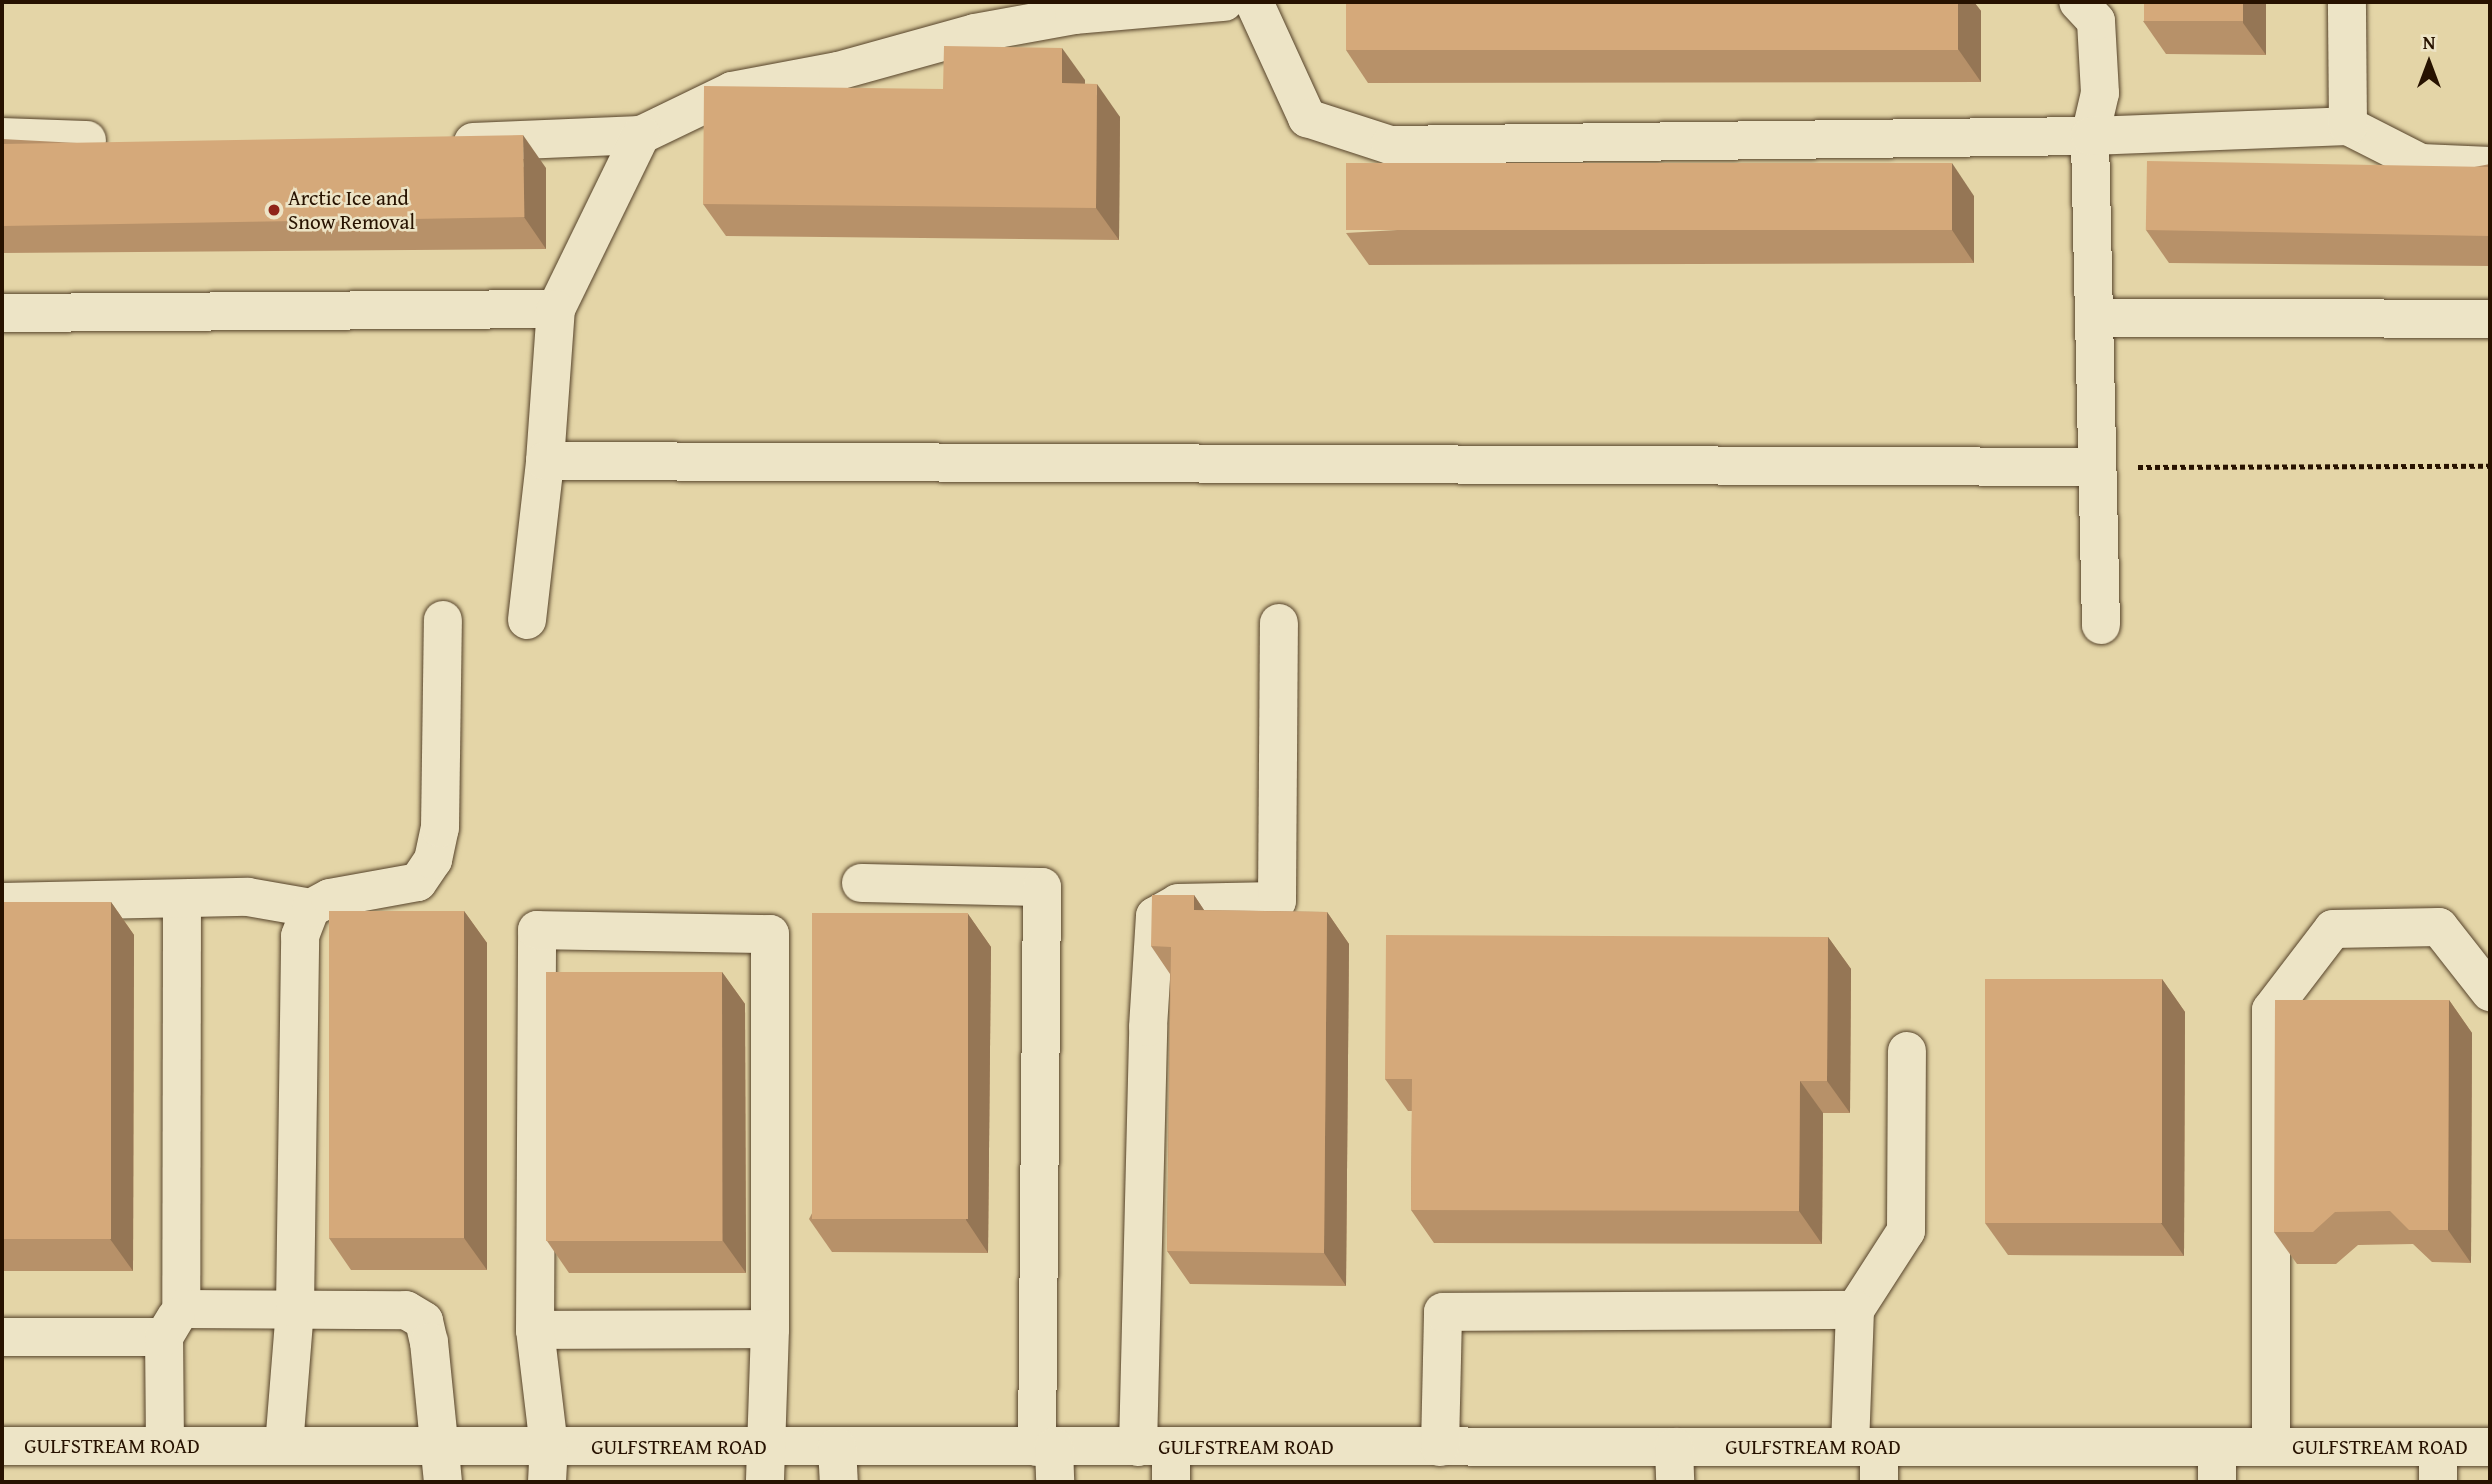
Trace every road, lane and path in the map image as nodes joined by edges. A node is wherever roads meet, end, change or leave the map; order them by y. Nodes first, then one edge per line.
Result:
1 (1224, 2) edge
2 (1254, 2) edge
3 (2078, 2) edge
4 (2347, 2) edge
5 (2348, 126) junction
6 (641, 135) junction
7 (2090, 136) junction
8 (2, 137) edge
9 (123, 141) edge
10 (439, 144) edge
11 (2490, 166) edge
12 (556, 309) junction
13 (2, 313) edge
14 (2094, 318) junction
15 (2490, 319) edge
16 (545, 461) junction
17 (2097, 467) junction
18 (2490, 467) edge
19 (443, 621) dead end
20 (527, 621) dead end
21 (1279, 623) dead end
22 (2101, 625) dead end
23 (861, 883) dead end
24 (181, 899) junction
25 (2, 902) edge
26 (311, 908) junction
27 (2490, 992) edge
28 (1907, 1051) dead end
29 (295, 1308) junction
30 (1855, 1310) junction
31 (172, 1323) junction
32 (770, 1329) junction
33 (535, 1330) junction
34 (2, 1336) edge
35 (2, 1446) edge
36 (165, 1446) junction
37 (284, 1446) junction
38 (1440, 1447) junction
39 (2271, 1447) junction
40 (2490, 1447) edge
41 (1048, 1458) edge
42 (1160, 1458) edge
43 (1870, 1458) edge
44 (442, 1464) edge
45 (548, 1464) edge
46 (766, 1464) edge
47 (838, 1464) edge
48 (1674, 1464) edge
49 (2217, 1465) edge
50 (2438, 1465) edge

1 - 6 street
2 - 7 street
3 - 7 street
4 - 5 street
5 - 7 street
5 - 11 street
6 - 10 street
6 - 12 street
7 - 14 street
8 - 9 street
12 - 13 street
12 - 16 street
14 - 15 street
14 - 17 street
16 - 17 street
16 - 20 street
17 - 18 path
17 - 22 street
19 - 26 street
21 - 42 street
23 - 41 street
24 - 25 street
24 - 26 street
24 - 31 street
26 - 29 street
27 - 39 street
28 - 30 street
29 - 31 street
29 - 37 street
29 - 44 street
30 - 38 street
30 - 43 street
31 - 34 street
31 - 36 street
32 - 33 street
32 - 33 street
32 - 46 street
33 - 45 street
35 - 36 street, GULFSTREAM ROAD
36 - 37 street, GULFSTREAM ROAD
37 - 44 street, GULFSTREAM ROAD
38 - 42 street, GULFSTREAM ROAD
38 - 48 street, GULFSTREAM ROAD
39 - 49 street, GULFSTREAM ROAD
39 - 50 street, GULFSTREAM ROAD
40 - 50 street, GULFSTREAM ROAD
41 - 42 street, GULFSTREAM ROAD
41 - 47 street, GULFSTREAM ROAD
43 - 48 street, GULFSTREAM ROAD
43 - 49 street, GULFSTREAM ROAD
44 - 45 street, GULFSTREAM ROAD
45 - 46 street, GULFSTREAM ROAD
46 - 47 street, GULFSTREAM ROAD

